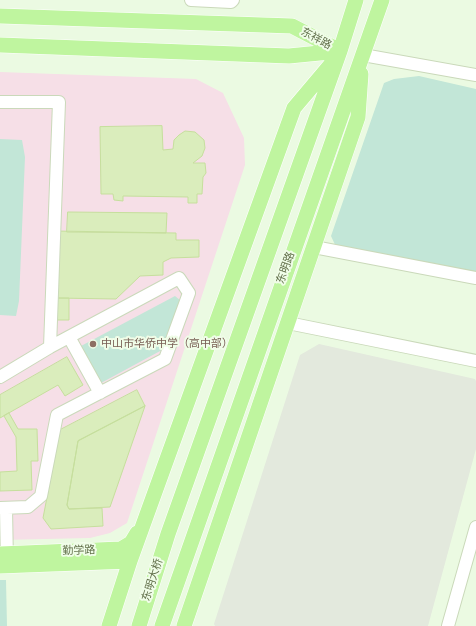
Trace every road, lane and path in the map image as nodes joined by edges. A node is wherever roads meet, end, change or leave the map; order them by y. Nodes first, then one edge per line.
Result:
1 (191, 0) edge
2 (233, 0) edge
3 (356, 0) edge
4 (382, 0) edge
5 (0, 16) edge
6 (0, 45) edge
7 (339, 54) junction
8 (363, 55) junction
9 (476, 75) edge
10 (0, 102) edge
11 (314, 247) junction
12 (476, 278) edge
13 (288, 323) junction
14 (69, 337) junction
15 (50, 347) junction
16 (476, 361) edge
17 (0, 377) edge
18 (100, 393) junction
19 (3, 508) edge
20 (145, 521) junction
21 (476, 527) edge
22 (168, 534) joint
23 (193, 538) joint
24 (3, 560) edge
25 (130, 561) junction
26 (109, 626) edge
27 (139, 626) edge
28 (162, 626) edge
29 (184, 626) edge
30 (448, 626) edge

1 - 2 street
3 - 7 main road, 东明路
4 - 8 main road, 东明路
5 - 7 main road, 东祥路
6 - 7 main road, 东祥路
7 - 20 main road
7 - 22 main road, 东明路
8 - 9 street
8 - 11 main road
8 - 23 main road, 东明路
10 - 15 street
11 - 12 street
11 - 13 main road
13 - 16 street
13 - 29 main road
14 - 15 street
14 - 18 street
14 - 18 street
15 - 17 street
18 - 19 street
19 - 24 street
20 - 24 main road, 勤学路
20 - 25 main road
21 - 30 street
22 - 27 main road, 东明大桥
23 - 28 main road, 东明大桥
24 - 25 main road, 勤学路
25 - 26 main road

